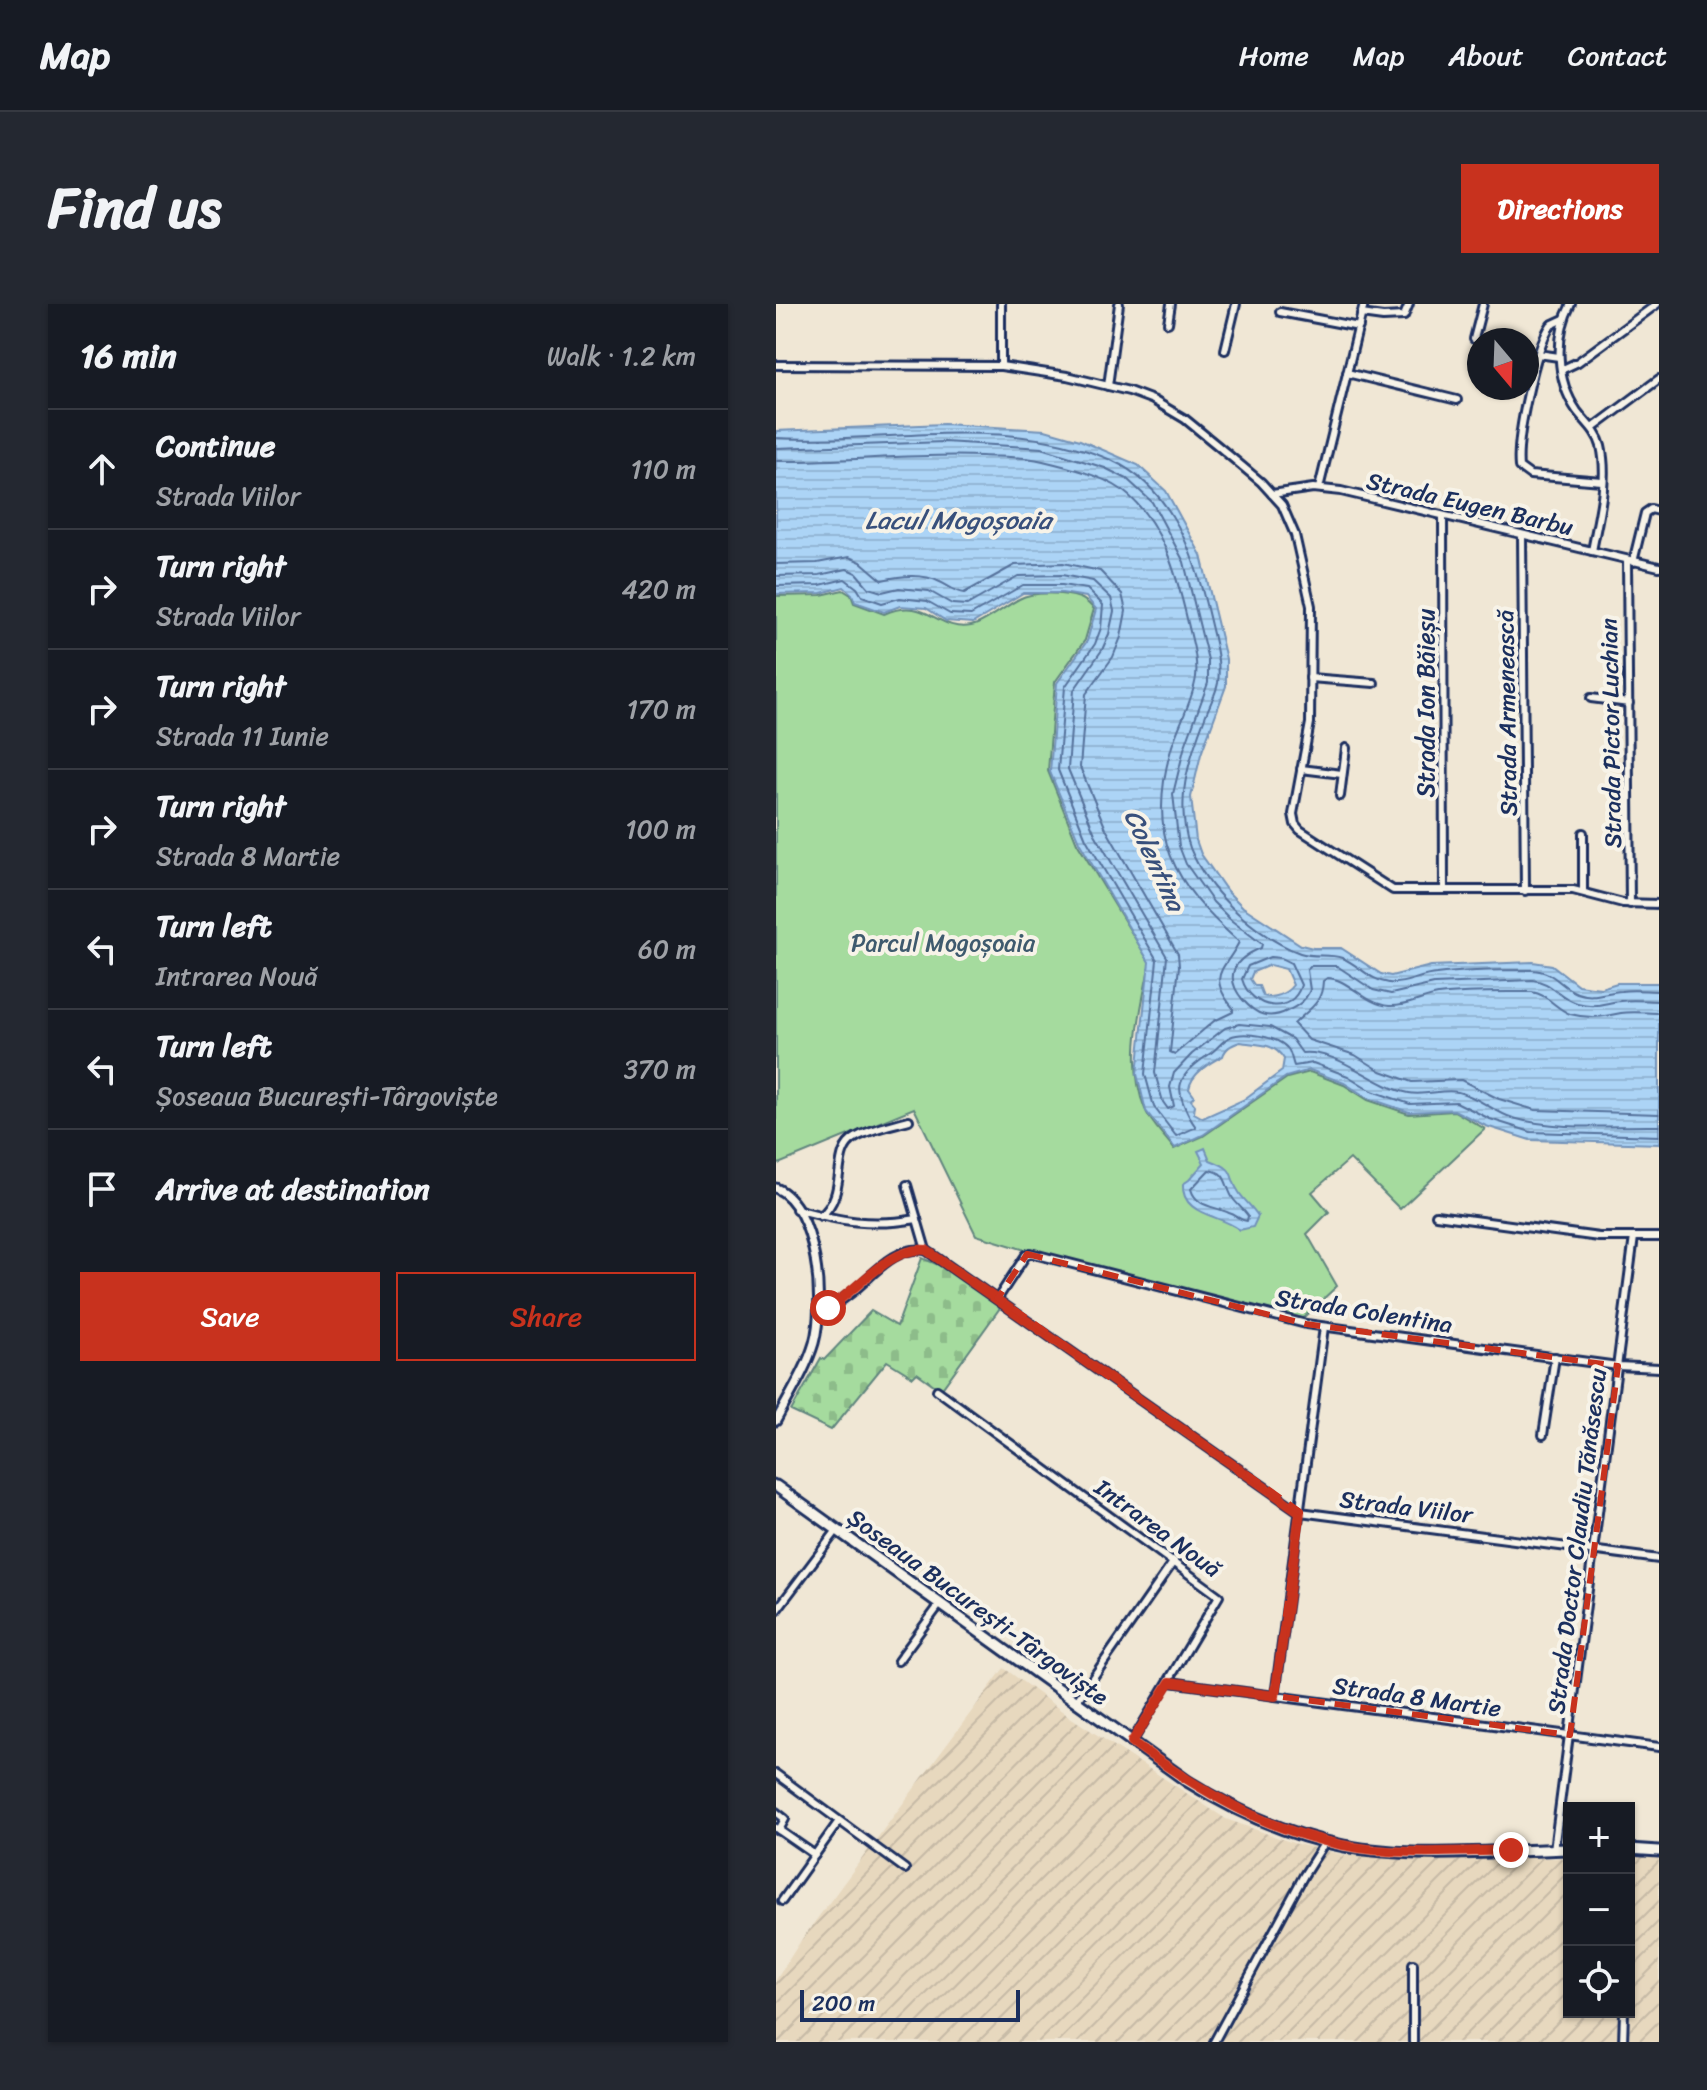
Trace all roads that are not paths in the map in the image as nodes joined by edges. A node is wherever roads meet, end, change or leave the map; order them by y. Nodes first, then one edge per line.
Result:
1 (1001, 304) edge
2 (1119, 304) edge
3 (1171, 304) edge
4 (1236, 304) edge
5 (1364, 304) edge
6 (1409, 304) edge
7 (1483, 304) edge
8 (1571, 304) edge
9 (1657, 304) edge
10 (1280, 312) dead end
11 (1361, 314) junction
12 (1564, 319) junction
13 (1168, 323) dead end
14 (1359, 327) junction
15 (1477, 328) edge
16 (1225, 350) dead end
17 (1539, 352) edge
18 (1539, 354) edge
19 (1559, 357) junction
20 (776, 365) edge
21 (1001, 366) junction
22 (1561, 370) junction
23 (1347, 373) junction
24 (1659, 379) edge
25 (1108, 386) junction
26 (1457, 400) dead end
27 (1528, 400) edge
28 (1593, 428) junction
29 (1602, 481) junction
30 (1319, 488) junction
31 (1272, 494) junction
32 (1659, 511) edge
33 (1443, 517) junction
34 (1522, 535) junction
35 (1592, 551) junction
36 (1630, 561) junction
37 (1659, 567) edge
38 (1310, 678) junction
39 (1374, 683) dead end
40 (1591, 698) dead end
41 (1629, 703) junction
42 (1346, 748) dead end
43 (1301, 769) junction
44 (1342, 774) junction
45 (1340, 796) dead end
46 (1583, 833) dead end
47 (1444, 890) junction
48 (1525, 891) junction
49 (1583, 891) junction
50 (1630, 904) junction
51 (1659, 904) edge
52 (909, 1120) dead end
53 (907, 1185) dead end
54 (776, 1188) edge
55 (796, 1209) junction
56 (1436, 1215) dead end
57 (821, 1216) junction
58 (917, 1219) junction
59 (1634, 1237) junction
60 (1659, 1237) edge
61 (926, 1250) junction
62 (998, 1298) junction
63 (818, 1314) junction
64 (1324, 1327) junction
65 (1555, 1357) junction
66 (1618, 1366) junction
67 (1659, 1368) edge
68 (937, 1390) dead end
69 (776, 1421) edge
70 (1543, 1435) dead end
71 (777, 1488) edge
72 (1300, 1512) junction
73 (837, 1530) junction
74 (1593, 1550) junction
75 (1659, 1559) edge
76 (1174, 1561) junction
77 (940, 1604) junction
78 (776, 1611) edge
79 (898, 1661) dead end
80 (1170, 1682) junction
81 (1275, 1696) junction
82 (1076, 1702) junction
83 (1570, 1735) junction
84 (1132, 1742) junction
85 (1659, 1747) edge
86 (776, 1774) edge
87 (776, 1812) edge
88 (839, 1821) junction
89 (778, 1829) edge
90 (1325, 1842) junction
91 (1563, 1849) edge
92 (1635, 1849) edge
93 (1554, 1850) junction
94 (1659, 1851) edge
95 (815, 1855) junction
96 (905, 1869) dead end
97 (782, 1901) dead end
98 (1413, 1964) dead end
99 (1624, 2018) edge
100 (1214, 2042) edge
101 (1413, 2042) edge
102 (1623, 2042) edge

1 - 21 street
2 - 25 street
3 - 13 street
4 - 16 street
5 - 11 street
6 - 11 street
7 - 15 street
8 - 12 street
9 - 22 street
10 - 14 street
11 - 14 street
12 - 17 street
12 - 19 street
14 - 23 street
18 - 19 street
19 - 22 street
20 - 21 street
21 - 25 street
22 - 28 street
23 - 26 street
23 - 30 street
24 - 28 street
25 - 31 street
27 - 29 street
28 - 29 street
29 - 35 street
30 - 31 street, Strada Eugen Barbu
30 - 33 street, Strada Eugen Barbu
31 - 38 street
32 - 36 street, Strada Pictor Luchian
33 - 34 street, Strada Eugen Barbu
33 - 47 street, Strada Ion Băieșu
34 - 35 street, Strada Eugen Barbu
34 - 48 street, Strada Armenească
35 - 36 street, Strada Eugen Barbu
36 - 37 street, Strada Eugen Barbu
36 - 41 street, Strada Pictor Luchian
38 - 39 street
38 - 43 street
40 - 41 street
41 - 50 street, Strada Pictor Luchian
42 - 44 street
43 - 44 street
43 - 47 street
44 - 45 street
46 - 49 street
47 - 48 street
48 - 49 street
49 - 50 street
50 - 51 street
52 - 57 street
53 - 58 street
54 - 55 street
55 - 57 street
55 - 63 street
56 - 59 street
57 - 58 street
58 - 61 street
59 - 60 street
59 - 66 street, Strada Doctor Claudiu Tănăsescu
61 - 62 street, Strada Viilor
61 - 63 street
62 - 64 street, Strada Colentina
62 - 72 street, Strada Viilor
63 - 69 street
64 - 65 street, Strada Colentina
64 - 72 street
65 - 66 street, Strada Colentina
65 - 70 street
66 - 67 street, Strada Colentina
66 - 74 street, Strada Doctor Claudiu Tănăsescu
68 - 76 street, Intrarea Nouă
71 - 73 main road, Șoseaua București-Târgoviște
72 - 74 street, Strada Viilor
72 - 81 street
73 - 77 main road, Șoseaua București-Târgoviște
73 - 78 street
74 - 75 street, Strada Viilor
74 - 83 street, Strada Doctor Claudiu Tănăsescu
76 - 80 street, Intrarea Nouă
76 - 82 street
77 - 79 street
77 - 82 main road, Șoseaua București-Târgoviște
80 - 81 street, Strada 8 Martie
80 - 84 street, Intrarea Nouă
81 - 83 street, Strada 8 Martie
82 - 84 main road, Șoseaua București-Târgoviște
83 - 85 street, Strada 8 Martie
83 - 93 street, Strada Doctor Claudiu Tănăsescu
84 - 90 main road, Șoseaua București-Târgoviște
86 - 88 street
87 - 89 street
88 - 95 street
88 - 96 street
89 - 95 street
90 - 93 main road, Șoseaua București-Târgoviște
90 - 100 street
91 - 93 main road, Șoseaua București-Târgoviște
92 - 94 main road
95 - 97 street
98 - 101 street
99 - 102 street

